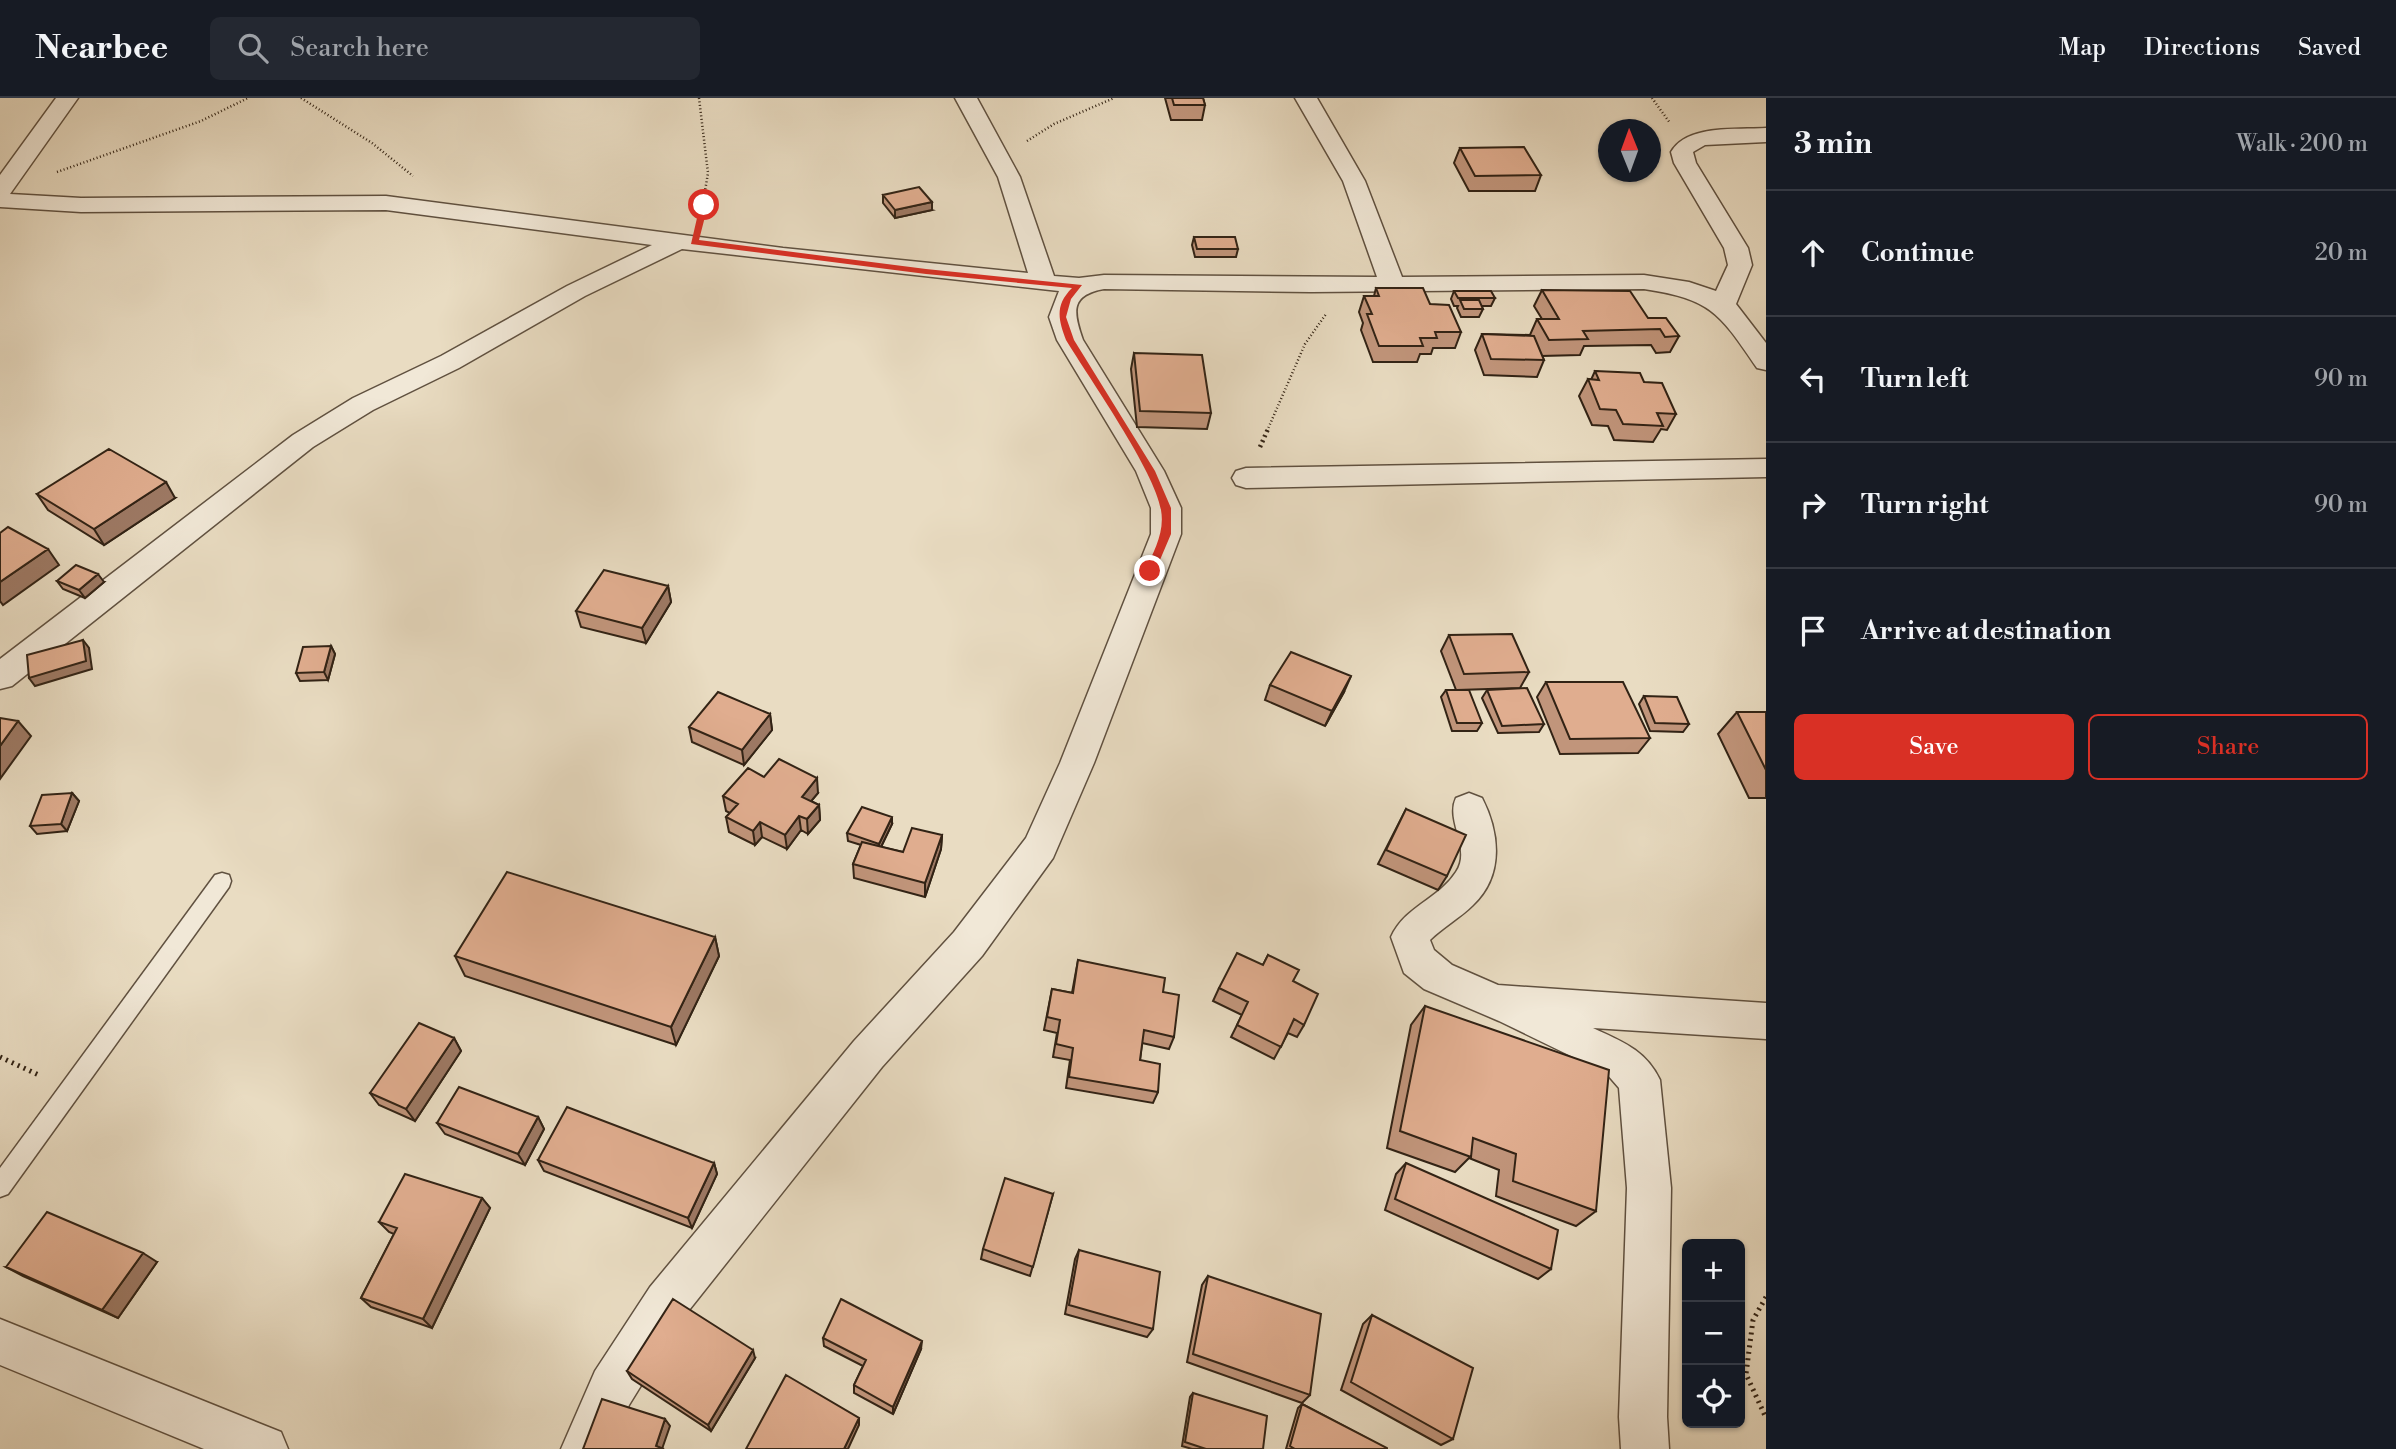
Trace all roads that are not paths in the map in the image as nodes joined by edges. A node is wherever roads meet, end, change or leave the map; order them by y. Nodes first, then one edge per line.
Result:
1 (67, 98) edge
2 (966, 98) edge
3 (1306, 98) edge
4 (1766, 135) edge
5 (2, 195) edge
6 (687, 241) junction
7 (1044, 283) junction
8 (1392, 284) junction
9 (1079, 286) junction
10 (1723, 304) junction
11 (1766, 362) edge
12 (1766, 468) edge
13 (1246, 478) road end
14 (0, 677) edge
15 (1469, 808) dead end
16 (222, 881) dead end
17 (1495, 1003) junction
18 (1766, 1021) edge
19 (0, 1186) edge
20 (0, 1342) edge
21 (264, 1449) edge
22 (585, 1449) edge
23 (1645, 1449) edge

1 - 5 street
2 - 7 street
3 - 8 street
4 - 10 street
5 - 6 street
6 - 7 street
6 - 14 street
7 - 9 street
8 - 9 street
8 - 10 street
9 - 22 street
10 - 11 street
12 - 13 street
15 - 17 street
16 - 19 lane
17 - 18 street
17 - 23 street
20 - 21 street

